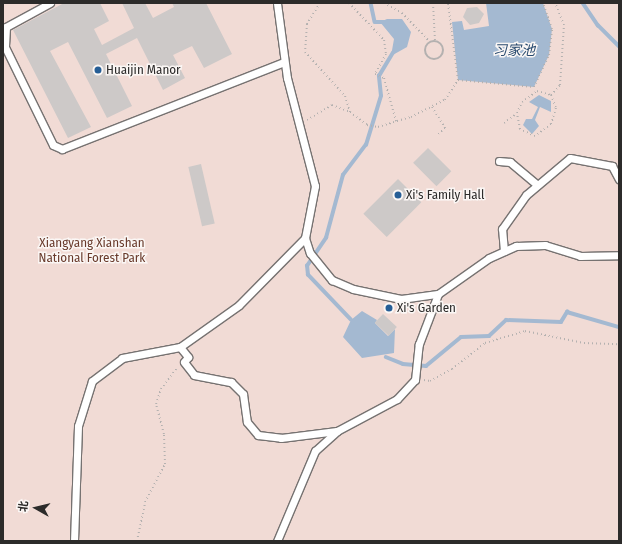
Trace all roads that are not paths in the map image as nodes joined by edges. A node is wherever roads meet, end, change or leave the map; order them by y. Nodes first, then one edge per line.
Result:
1 (50, 3) edge
2 (277, 3) edge
3 (284, 62) junction
4 (499, 161) dead end
5 (619, 179) edge
6 (537, 185) junction
7 (304, 238) junction
8 (504, 251) junction
9 (619, 256) edge
10 (438, 294) junction
11 (180, 347) junction
12 (337, 431) junction
13 (74, 541) edge
14 (277, 541) edge

1 - 3 street
2 - 3 street
3 - 7 street
4 - 6 street
5 - 6 street
6 - 8 street
7 - 10 street
7 - 11 street
8 - 9 street
8 - 10 street
10 - 12 street
11 - 12 street
11 - 13 street
12 - 14 street

